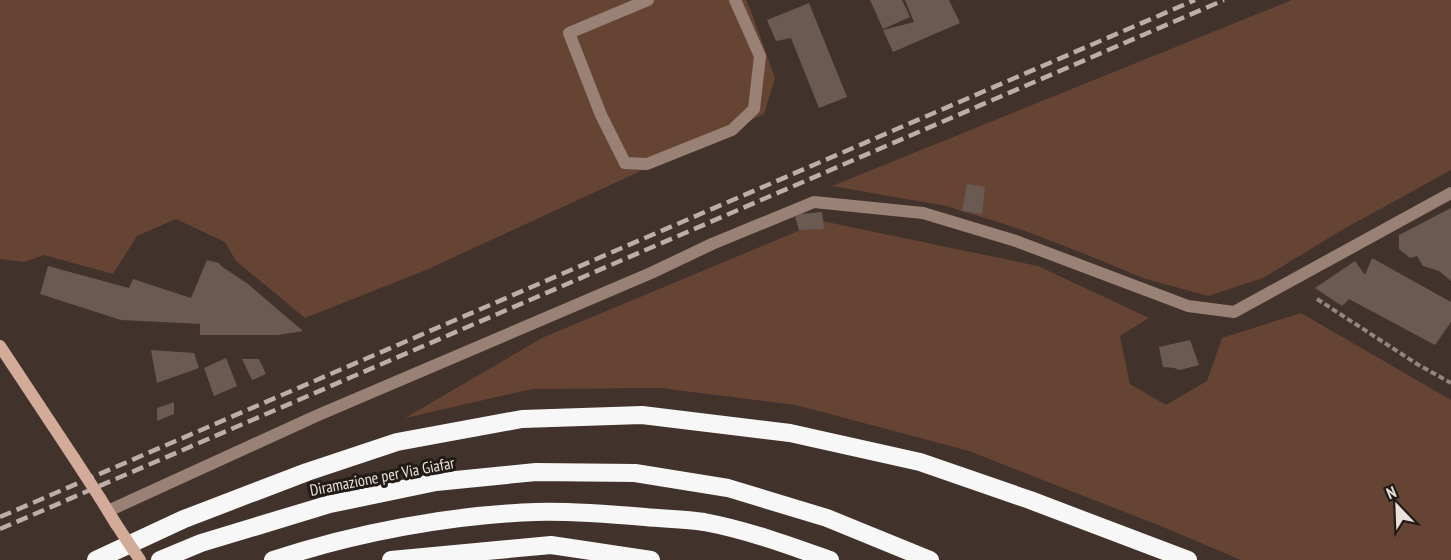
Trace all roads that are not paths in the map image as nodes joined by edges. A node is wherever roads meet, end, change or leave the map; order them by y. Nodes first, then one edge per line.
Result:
1 (648, 0) edge
2 (735, 0) edge
3 (1451, 193) edge
4 (0, 346) edge
5 (108, 511) junction
6 (96, 560) edge
7 (140, 560) edge
8 (160, 560) edge
9 (273, 560) edge
10 (390, 560) edge
11 (651, 560) edge
12 (830, 560) edge
13 (930, 560) edge
14 (1188, 560) edge

1 - 2 street
3 - 5 street
4 - 5 main road, bridge
5 - 7 main road, bridge
6 - 14 highway
8 - 13 highway, Diramazione per Via Giafar
9 - 12 highway
10 - 11 highway

